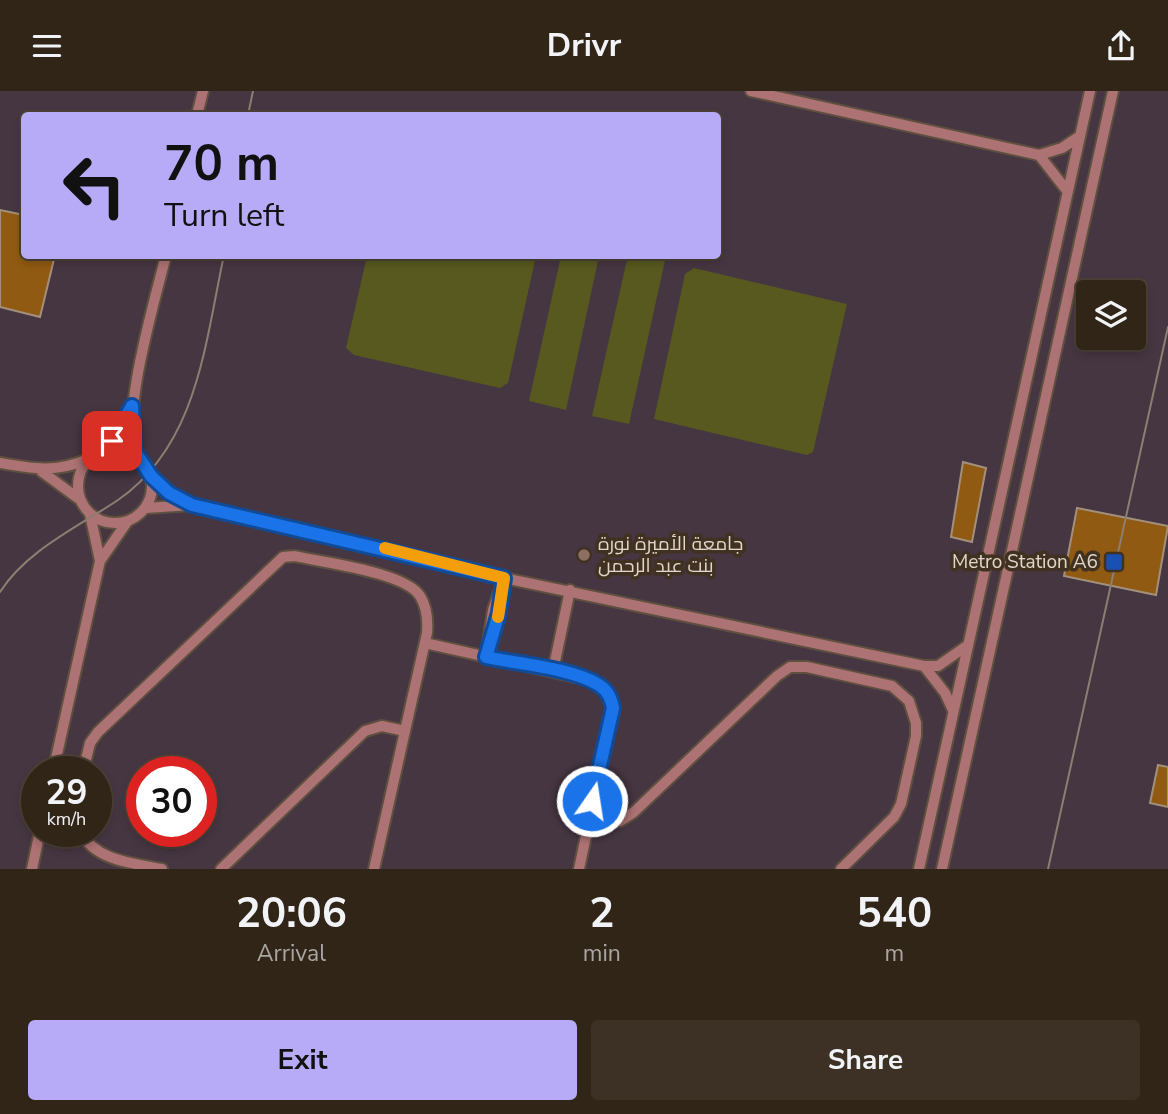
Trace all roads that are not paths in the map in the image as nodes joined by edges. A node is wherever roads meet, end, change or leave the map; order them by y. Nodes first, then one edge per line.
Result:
1 (203, 91) edge
2 (751, 91) edge
3 (1090, 91) edge
4 (1113, 91) edge
5 (198, 112) edge
6 (1080, 136) junction
7 (1040, 155) junction
8 (1068, 192) junction
9 (165, 259) edge
10 (132, 406) junction
11 (95, 455) junction
12 (143, 461) junction
13 (0, 463) edge
14 (41, 471) junction
15 (151, 476) junction
16 (79, 499) junction
17 (192, 505) junction
18 (146, 508) junction
19 (90, 514) junction
20 (127, 522) junction
21 (100, 561) junction
22 (504, 578) junction
23 (570, 590) junction
24 (425, 643) junction
25 (968, 645) junction
26 (486, 657) junction
27 (924, 666) junction
28 (553, 671) junction
29 (953, 711) junction
30 (405, 731) junction
31 (57, 756) edge
32 (87, 756) edge
33 (589, 816) junction
34 (37, 847) edge
35 (92, 847) edge
36 (32, 869) edge
37 (162, 869) edge
38 (221, 869) edge
39 (374, 869) edge
40 (579, 869) edge
41 (841, 869) edge
42 (919, 869) edge
43 (942, 869) edge

1 - 5 street
2 - 7 street
3 - 6 street
4 - 43 street
6 - 7 street
6 - 8 street
7 - 8 street
8 - 25 street
9 - 10 street
10 - 11 street
10 - 12 street
11 - 12 street
11 - 14 street
11 - 16 street
12 - 15 street
13 - 14 street
14 - 16 street
15 - 17 street
15 - 18 street
16 - 19 street
17 - 18 street
17 - 22 street
18 - 20 street
19 - 20 street
19 - 21 street
20 - 21 street
21 - 31 street
22 - 23 street
22 - 26 street
23 - 27 street
23 - 28 street
24 - 26 street
24 - 30 street
24 - 32 street
25 - 27 street
25 - 29 street
26 - 28 street
27 - 29 street
28 - 33 street
29 - 42 street
30 - 38 street
30 - 39 street
33 - 40 street
33 - 41 street
34 - 36 street
35 - 37 street

